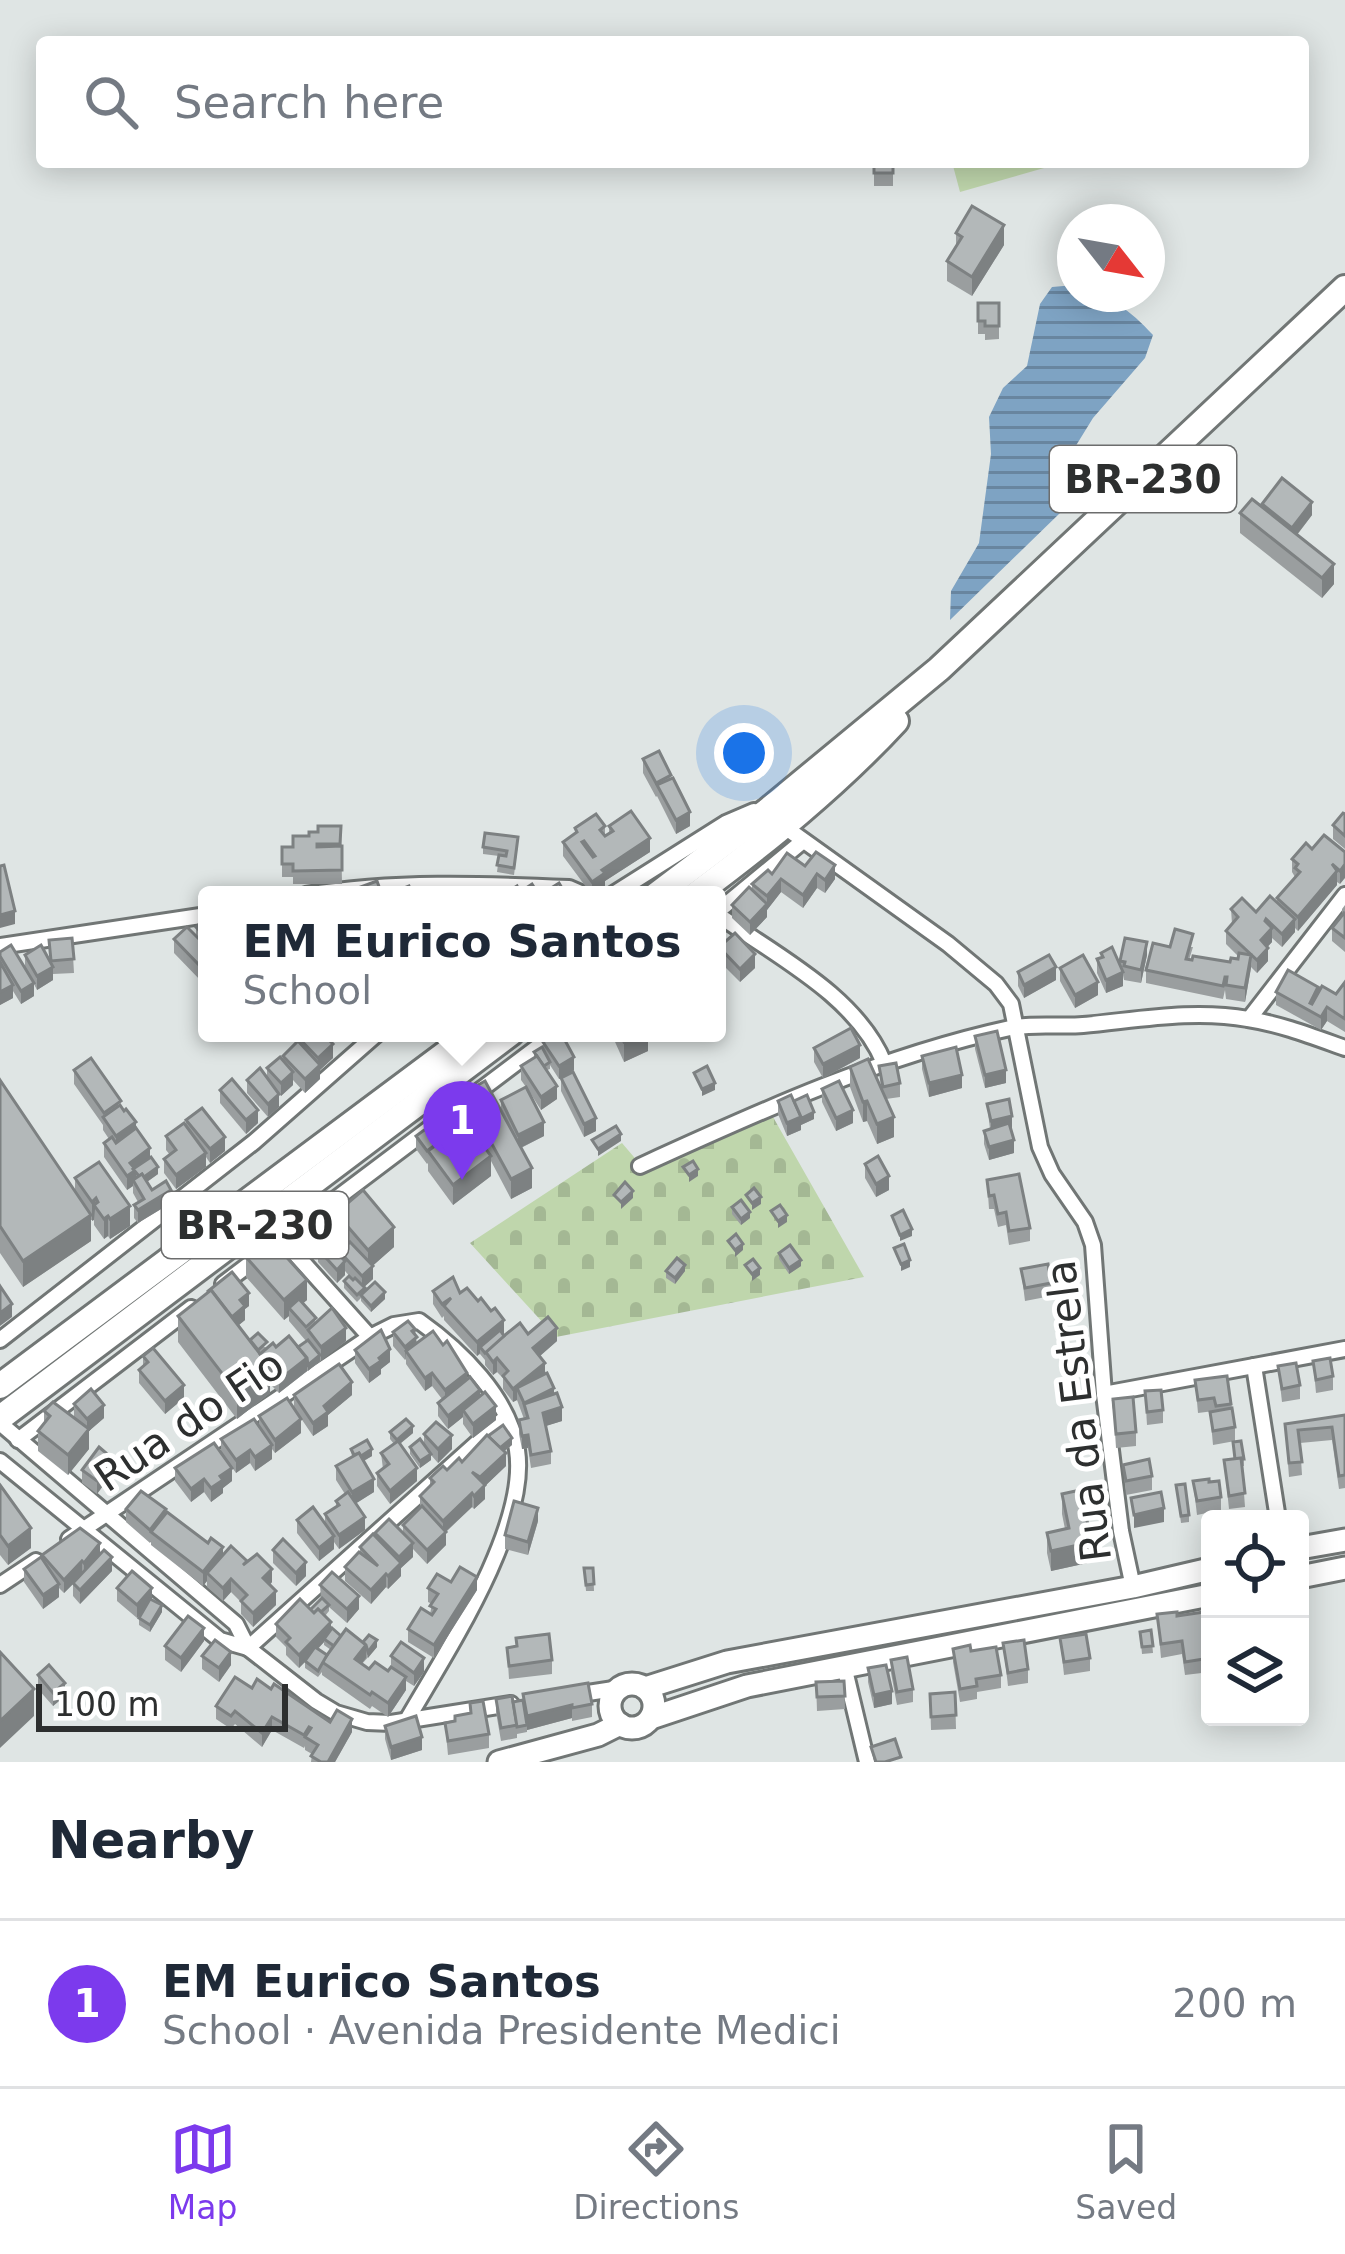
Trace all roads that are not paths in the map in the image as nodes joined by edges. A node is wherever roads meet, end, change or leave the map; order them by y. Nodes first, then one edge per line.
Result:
1 (1345, 288) edge
2 (785, 826) junction
3 (368, 886) edge
4 (506, 886) edge
5 (626, 886) edge
6 (673, 886) edge
7 (707, 886) edge
8 (1345, 895) edge
9 (726, 901) edge
10 (198, 916) edge
11 (726, 919) edge
12 (0, 946) edge
13 (1250, 1019) junction
14 (1015, 1027) junction
15 (368, 1042) edge
16 (461, 1042) edge
17 (498, 1042) edge
18 (544, 1042) edge
19 (1345, 1048) edge
20 (884, 1063) junction
21 (640, 1166) dead end
22 (282, 1239) junction
23 (370, 1337) junction
24 (0, 1340) edge
25 (1345, 1348) edge
26 (1254, 1366) junction
27 (37, 1374) junction
28 (0, 1386) edge
29 (1103, 1394) junction
30 (506, 1417) junction
31 (0, 1420) edge
32 (18, 1440) junction
33 (0, 1461) edge
34 (1277, 1510) edge
35 (107, 1515) junction
36 (84, 1529) junction
37 (1345, 1540) edge
38 (1309, 1546) edge
39 (1345, 1568) edge
40 (1201, 1571) edge
41 (1309, 1575) edge
42 (0, 1585) edge
43 (1133, 1587) junction
44 (1201, 1597) edge
45 (248, 1648) junction
46 (844, 1666) junction
47 (620, 1688) junction
48 (645, 1688) junction
49 (556, 1697) edge
50 (535, 1700) edge
51 (651, 1718) junction
52 (407, 1720) junction
53 (620, 1724) junction
54 (499, 1762) edge
55 (867, 1762) edge

1 - 2 main road, BR-230
2 - 5 street
2 - 6 main road, BR-230
2 - 7 main road, BR-230
2 - 9 street
2 - 14 street, Rua da Estrela
3 - 4 street
8 - 13 street
10 - 12 street
11 - 20 street
13 - 14 street
13 - 19 street
14 - 20 street
14 - 29 street, Rua da Estrela
15 - 24 street
16 - 27 main road, BR-230
17 - 27 main road, BR-230
18 - 22 street
20 - 21 street
22 - 23 street
22 - 32 street
23 - 30 street, Rua do Fio
23 - 35 street, Rua do Fio
25 - 26 street
26 - 29 street
26 - 34 street
27 - 28 main road, BR-230
27 - 31 main road, BR-230
29 - 43 street, Rua da Estrela
30 - 45 street
30 - 52 street
31 - 32 street
32 - 35 street
33 - 36 street
35 - 36 street, Rua do Fio
35 - 45 street
36 - 42 street, Rua do Fio
36 - 45 street
37 - 38 main road
39 - 41 main road
40 - 43 main road
43 - 48 main road
44 - 46 main road
45 - 52 street
46 - 51 main road
46 - 55 street
47 - 48 main road
47 - 49 street
47 - 53 main road
48 - 51 main road
50 - 52 street
51 - 53 main road
53 - 54 main road

